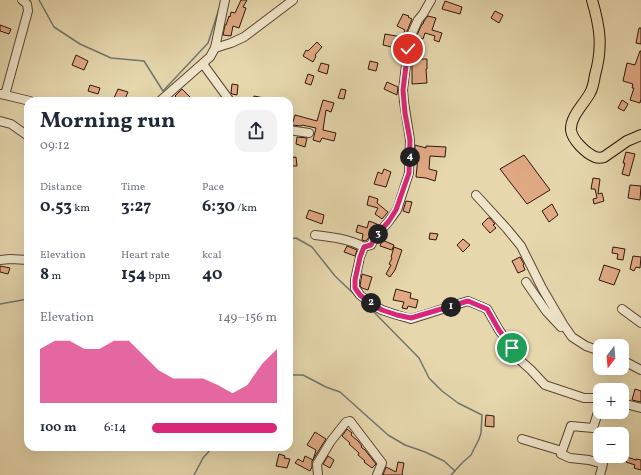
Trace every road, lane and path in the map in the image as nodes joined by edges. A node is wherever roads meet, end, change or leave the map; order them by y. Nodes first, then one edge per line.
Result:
1 (22, 0) edge
2 (225, 0) edge
3 (293, 0) edge
4 (431, 0) edge
5 (592, 0) edge
6 (215, 48) junction
7 (203, 64) junction
8 (2, 94) edge
9 (169, 97) edge
10 (227, 97) edge
11 (24, 100) edge
12 (0, 121) edge
13 (293, 131) edge
14 (24, 133) edge
15 (309, 133) dead end
16 (641, 133) edge
17 (476, 194) dead end
18 (315, 235) dead end
19 (364, 247) junction
20 (0, 260) edge
21 (24, 260) edge
22 (526, 282) dead end
23 (622, 309) dead end
24 (641, 323) edge
25 (572, 337) junction
26 (593, 348) edge
27 (629, 364) edge
28 (641, 370) edge
29 (593, 398) edge
30 (629, 405) edge
31 (641, 408) edge
32 (595, 419) edge
33 (522, 439) dead end
34 (562, 451) junction
35 (318, 475) edge
36 (377, 475) edge
37 (600, 475) edge

1 - 8 street
2 - 6 street
3 - 6 street
4 - 19 street
5 - 16 main road
6 - 7 street
7 - 9 street
7 - 10 street
8 - 11 street
12 - 14 street
13 - 15 street
17 - 25 street
18 - 19 street
19 - 29 street
20 - 21 street
22 - 25 street
23 - 24 street
25 - 26 street
27 - 28 street
30 - 31 street
32 - 34 street
33 - 34 street
34 - 37 street
35 - 36 street

